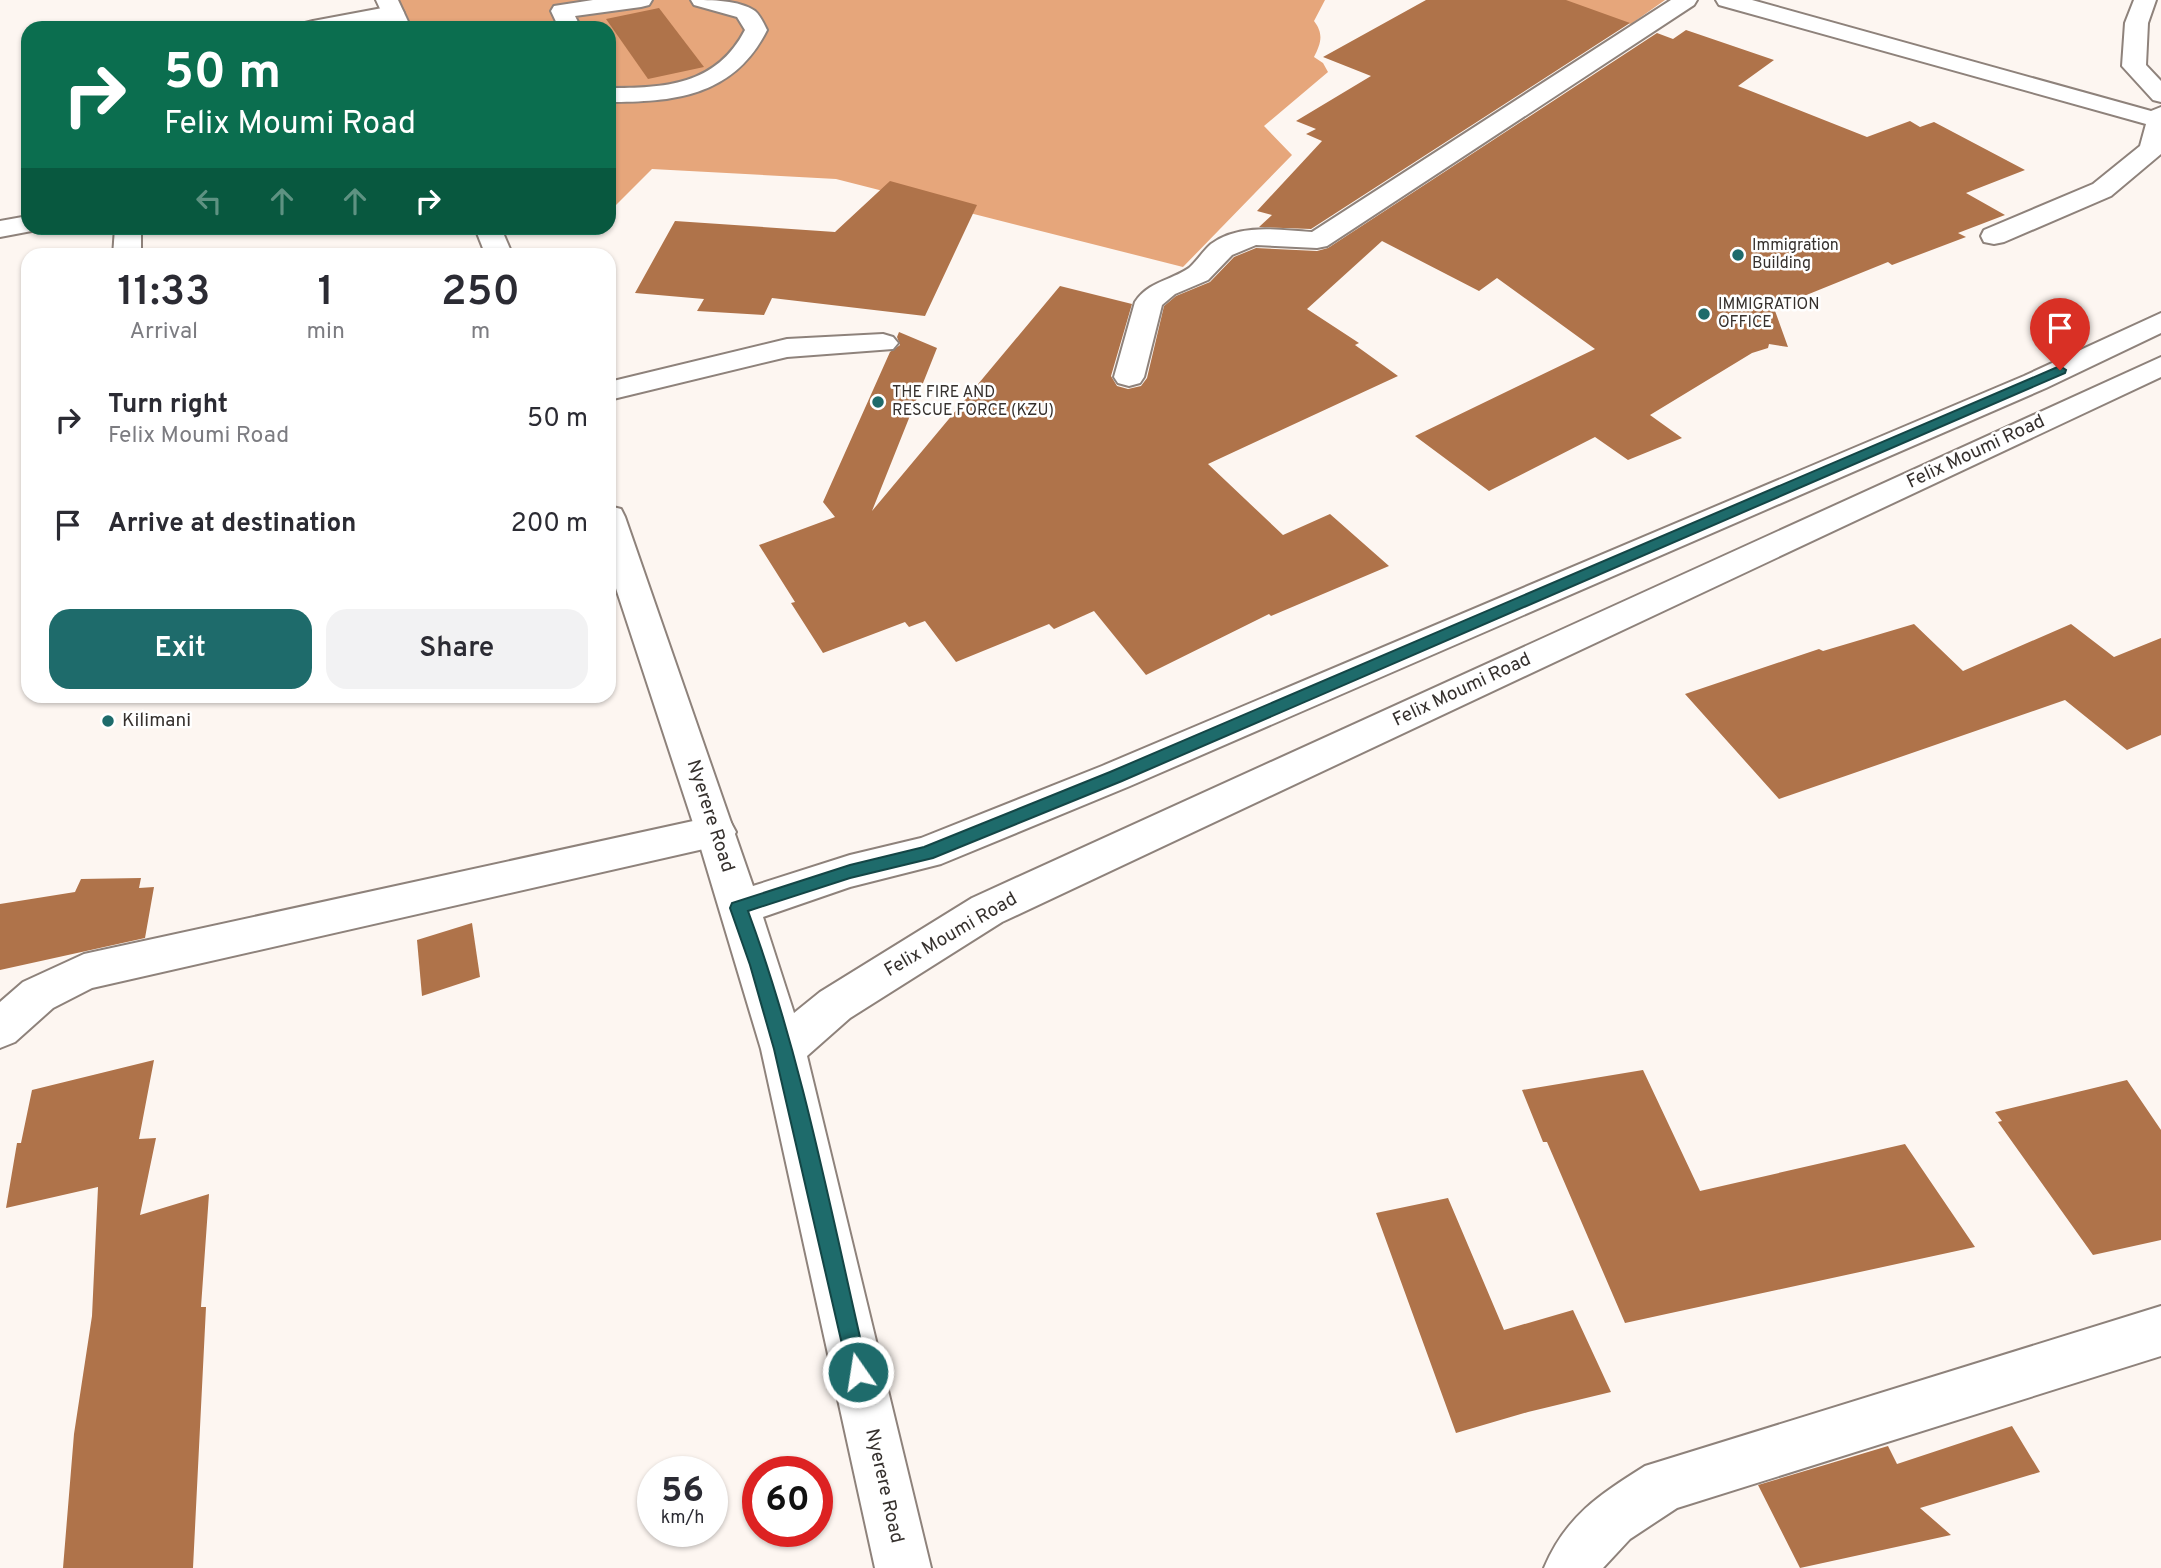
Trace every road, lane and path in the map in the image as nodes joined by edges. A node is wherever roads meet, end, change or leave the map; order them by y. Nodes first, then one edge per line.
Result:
1 (641, 0) edge
2 (702, 0) edge
3 (1686, 0) edge
4 (1727, 0) edge
5 (2145, 0) edge
6 (566, 13) edge
7 (393, 14) edge
8 (353, 21) edge
9 (616, 95) edge
10 (2161, 95) edge
11 (2161, 119) edge
12 (21, 224) edge
13 (0, 229) edge
14 (1994, 236) dead end
15 (2161, 322) edge
16 (883, 343) dead end
17 (2161, 366) edge
18 (1129, 377) dead end
19 (2035, 382) junction
20 (616, 389) edge
21 (2073, 407) junction
22 (1948, 419) junction
23 (1984, 448) junction
24 (616, 538) edge
25 (716, 832) junction
26 (738, 908) junction
27 (0, 1029) edge
28 (783, 1049) junction
29 (2161, 1331) edge
30 (903, 1568) edge
31 (1572, 1568) edge

1 - 6 main road
2 - 9 main road
3 - 18 main road
4 - 11 main road
5 - 10 main road
7 - 8 main road
11 - 14 main road
12 - 13 main road
15 - 19 main road, Felix Moumi Road
16 - 20 main road
17 - 21 main road, Felix Moumi Road
19 - 21 main road
19 - 22 main road, Felix Moumi Road
21 - 23 main road, Felix Moumi Road
22 - 23 main road
22 - 26 main road, Felix Moumi Road
23 - 28 main road, Felix Moumi Road
24 - 25 main road, Nyerere Road
25 - 26 main road, Nyerere Road
25 - 27 main road
26 - 28 main road, Nyerere Road
28 - 30 main road, Nyerere Road
29 - 31 main road

